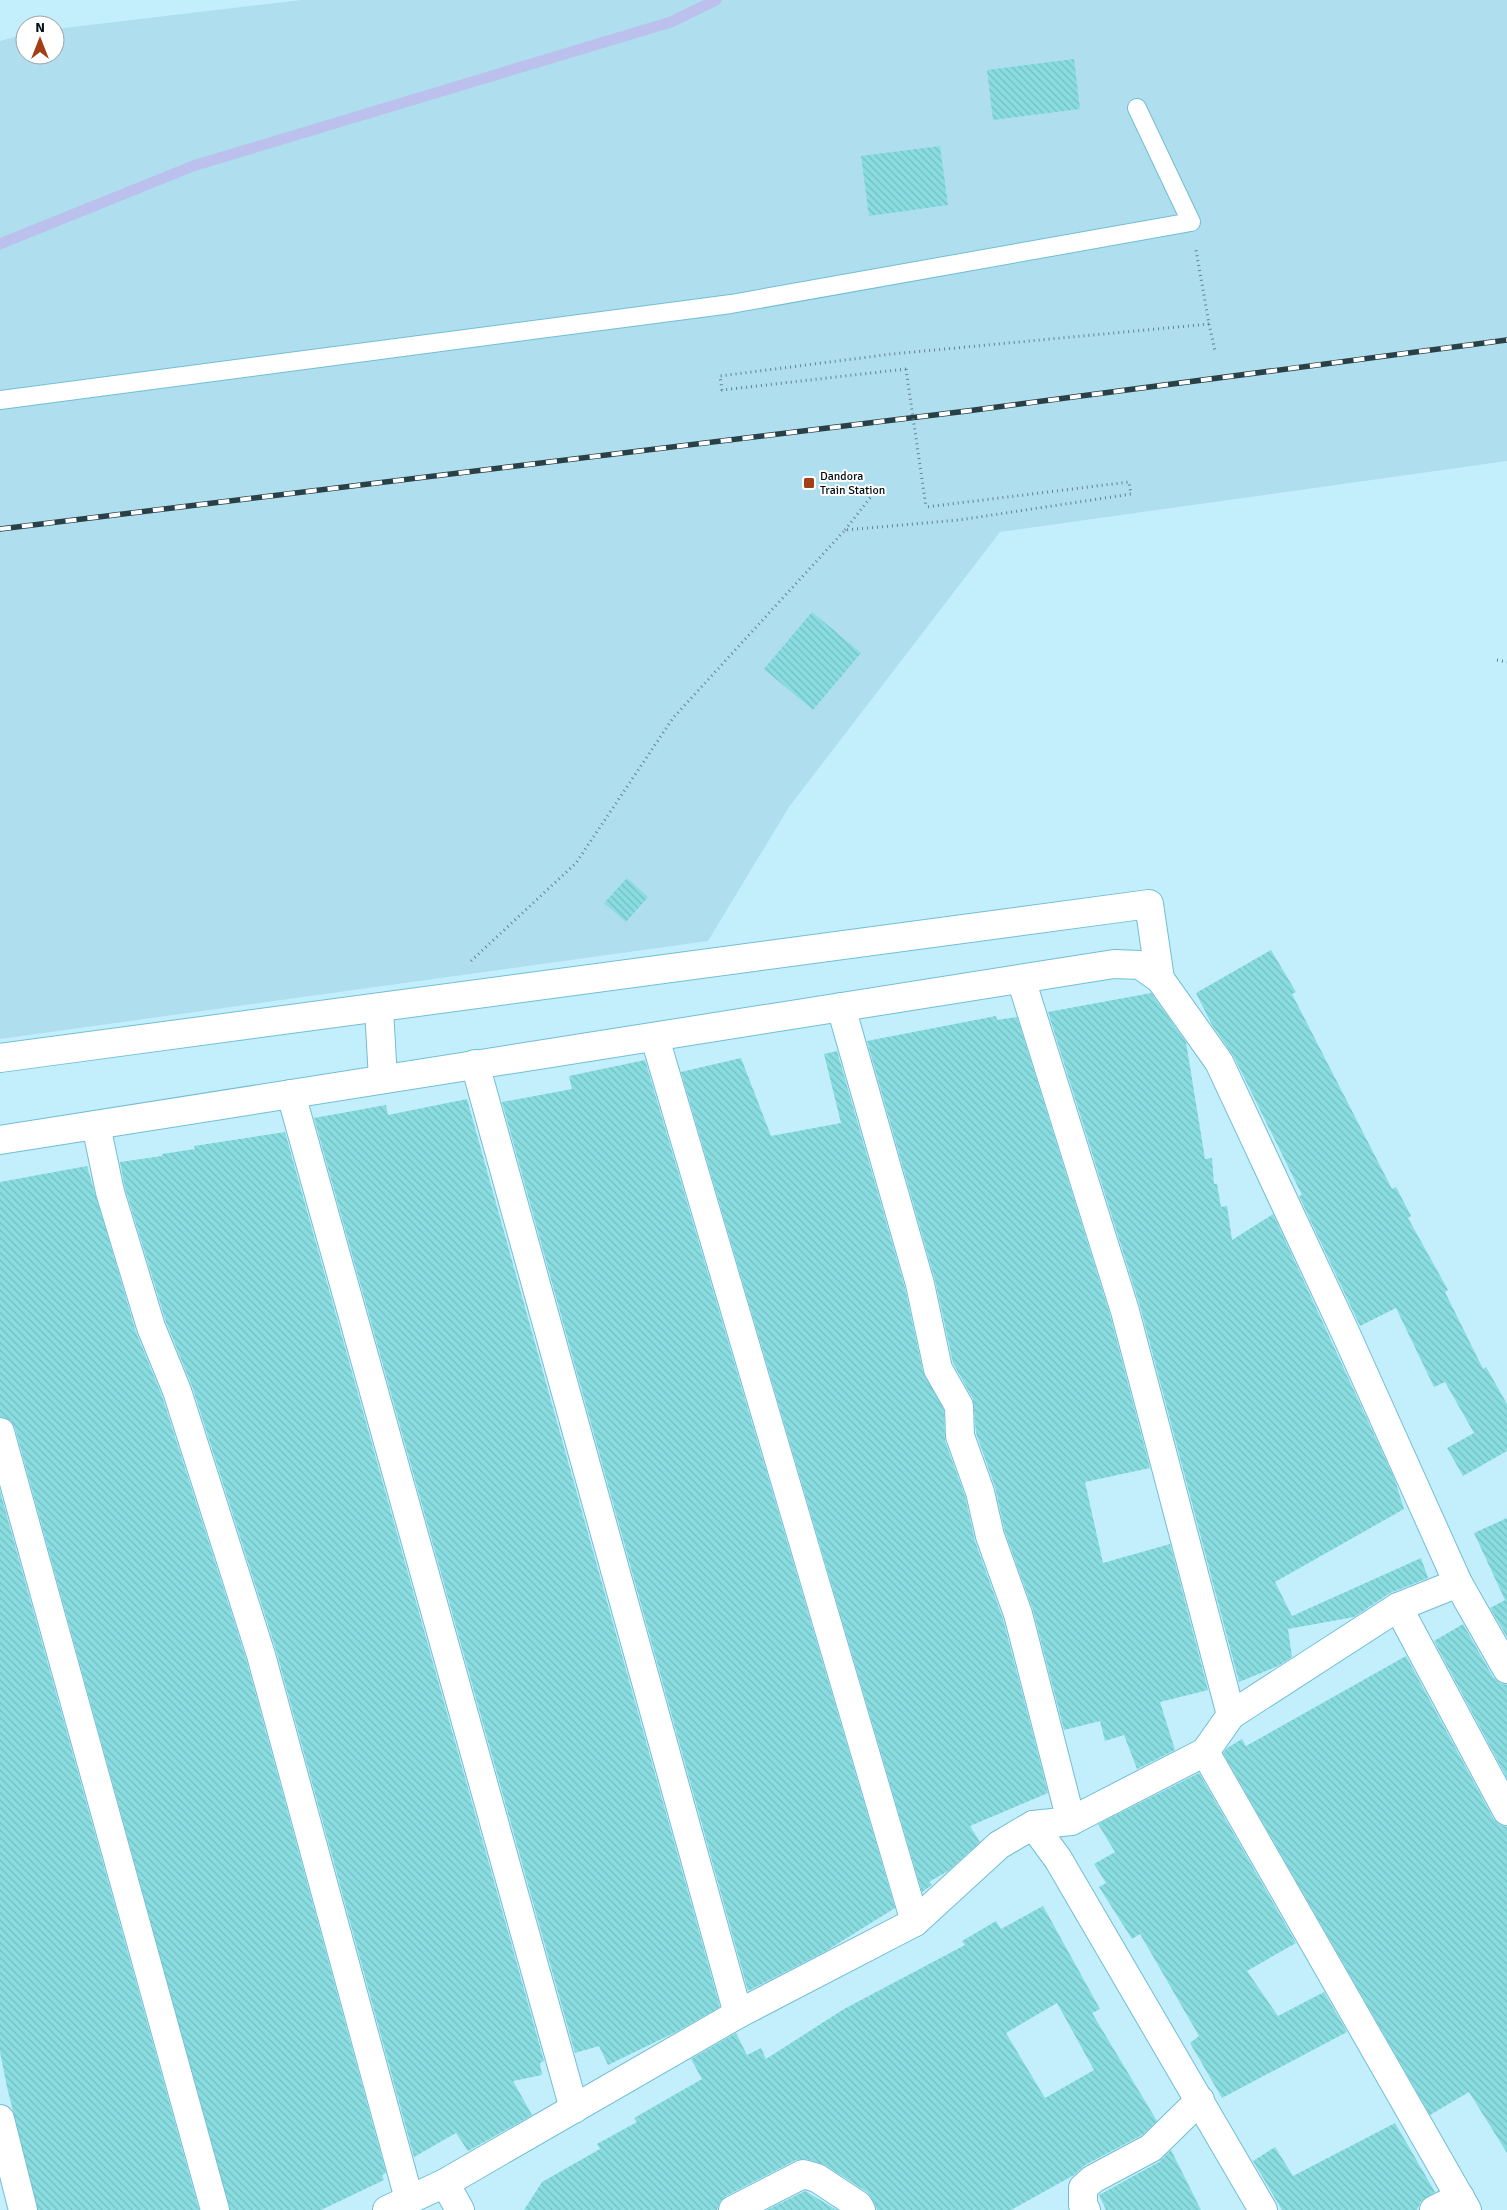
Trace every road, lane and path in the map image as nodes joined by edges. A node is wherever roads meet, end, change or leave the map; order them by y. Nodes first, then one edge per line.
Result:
1 (1137, 108) dead end
2 (1191, 222) junction
3 (1209, 324) junction
4 (1215, 351) dead end
5 (0, 400) edge
6 (877, 489) dead end
7 (845, 530) junction
8 (1497, 660) dead end
9 (1507, 662) edge
10 (1021, 979) junction
11 (1160, 979) junction
12 (457, 998) junction
13 (841, 1007) junction
14 (379, 1009) junction
15 (655, 1038) junction
16 (0, 1058) edge
17 (475, 1064) junction
18 (383, 1079) junction
19 (291, 1094) junction
20 (96, 1125) junction
21 (0, 1140) edge
22 (0, 1432) edge
23 (1458, 1583) junction
24 (1398, 1607) junction
25 (1507, 1669) edge
26 (1231, 1715) junction
27 (1205, 1752) junction
28 (1507, 1812) edge
29 (1071, 1821) junction
30 (1033, 1825) junction
31 (915, 1922) junction
32 (738, 2014) junction
33 (1200, 2100) junction
34 (574, 2109) junction
35 (0, 2119) edge
36 (445, 2183) junction
37 (1463, 2203) edge
38 (398, 2205) edge
39 (23, 2210) edge
40 (215, 2210) edge
41 (460, 2210) edge
42 (733, 2210) edge
43 (860, 2210) edge
44 (1086, 2210) edge
45 (1263, 2210) edge
46 (1434, 2210) edge

1 - 2 lane
2 - 3 path
2 - 5 lane
3 - 4 path
3 - 7 path, bridge
6 - 7 path
7 - 12 path
8 - 9 path
10 - 11 street
10 - 13 street
10 - 26 street
11 - 12 street
11 - 23 street
12 - 14 street
13 - 15 street
13 - 29 street
14 - 16 street
14 - 18 street
15 - 17 street
15 - 31 street
17 - 18 street
17 - 32 street
18 - 19 street
19 - 20 street
19 - 34 street
20 - 21 street
20 - 38 street
22 - 40 street
23 - 24 street
23 - 25 street
24 - 26 street
24 - 28 street
26 - 27 street
27 - 29 street
27 - 37 street
29 - 30 street
30 - 31 street
30 - 33 street
31 - 32 street
32 - 34 street
33 - 44 street
33 - 45 street
34 - 36 street
35 - 39 street
36 - 38 street
36 - 41 street
37 - 46 street
42 - 43 street

